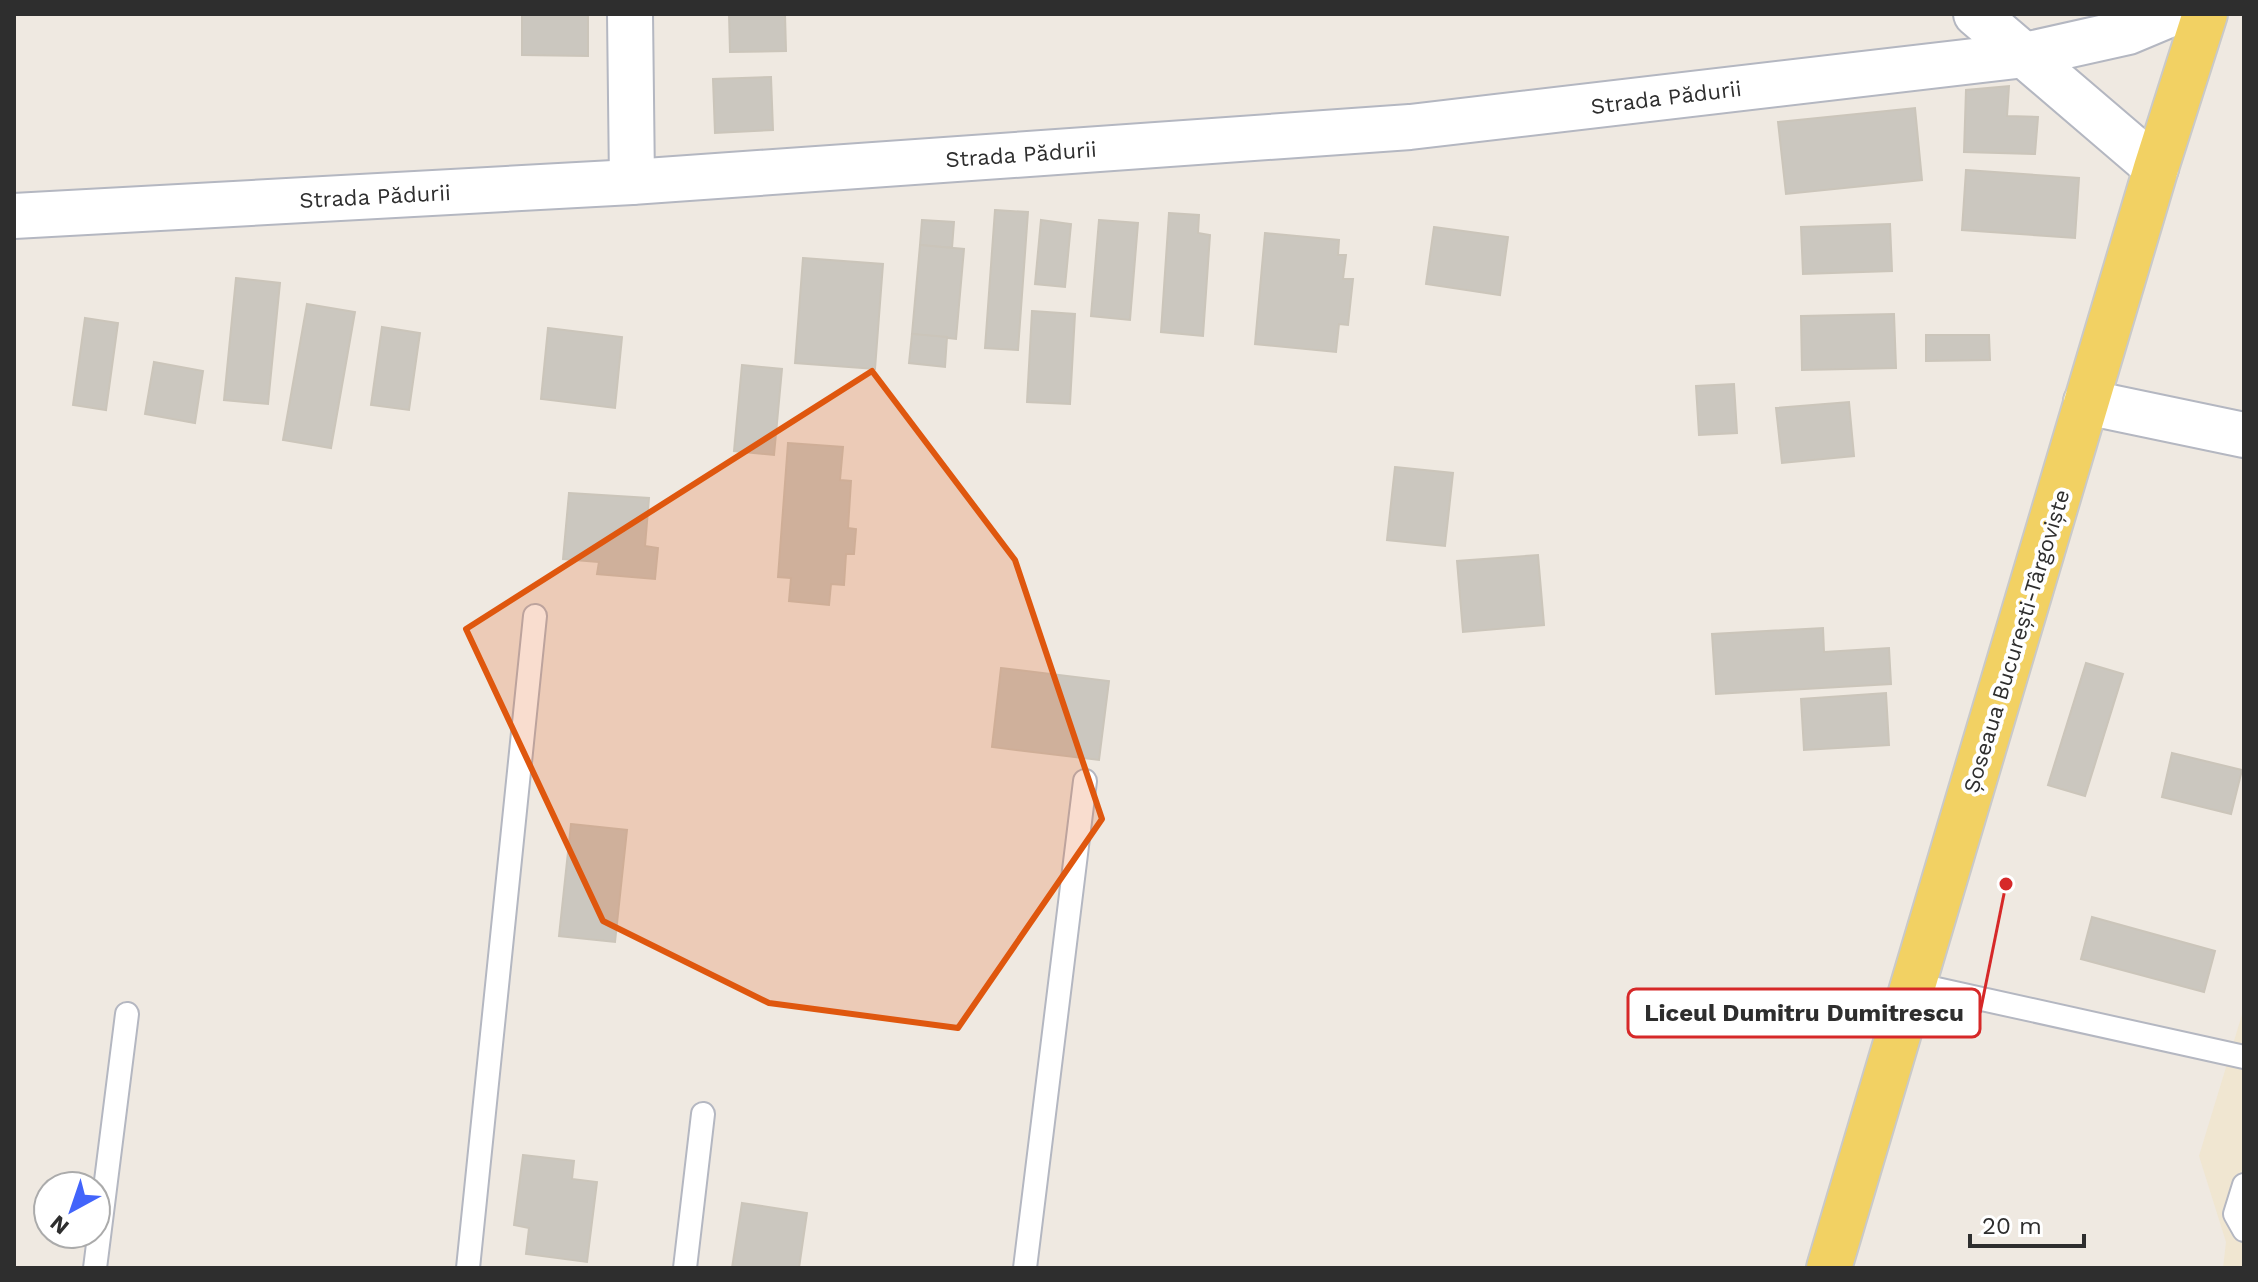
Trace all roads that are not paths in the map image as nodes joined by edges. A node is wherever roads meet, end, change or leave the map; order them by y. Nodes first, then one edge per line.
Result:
1 (630, 14) edge
2 (1976, 14) edge
3 (2171, 14) edge
4 (2205, 14) edge
5 (2025, 55) junction
6 (2156, 168) junction
7 (632, 182) junction
8 (14, 216) edge
9 (2086, 402) junction
10 (2244, 435) edge
11 (535, 616) dead end
12 (1085, 781) dead end
13 (1914, 984) junction
14 (127, 1014) dead end
15 (2244, 1057) edge
16 (703, 1114) dead end
17 (2244, 1185) edge
18 (2244, 1230) edge
19 (95, 1268) edge
20 (468, 1268) edge
21 (685, 1268) edge
22 (1025, 1268) edge
23 (1829, 1268) edge

1 - 7 street
2 - 5 street
3 - 5 street, Strada Pădurii
4 - 6 main road, Șoseaua București-Târgoviște
5 - 6 street
5 - 7 street, Strada Pădurii
6 - 9 main road, Șoseaua București-Târgoviște
7 - 8 street, Strada Pădurii
9 - 10 street
9 - 13 main road, Șoseaua București-Târgoviște
11 - 20 lane
12 - 22 lane
13 - 15 lane
13 - 23 main road, Șoseaua București-Târgoviște
14 - 19 lane
16 - 21 lane
17 - 18 lane

